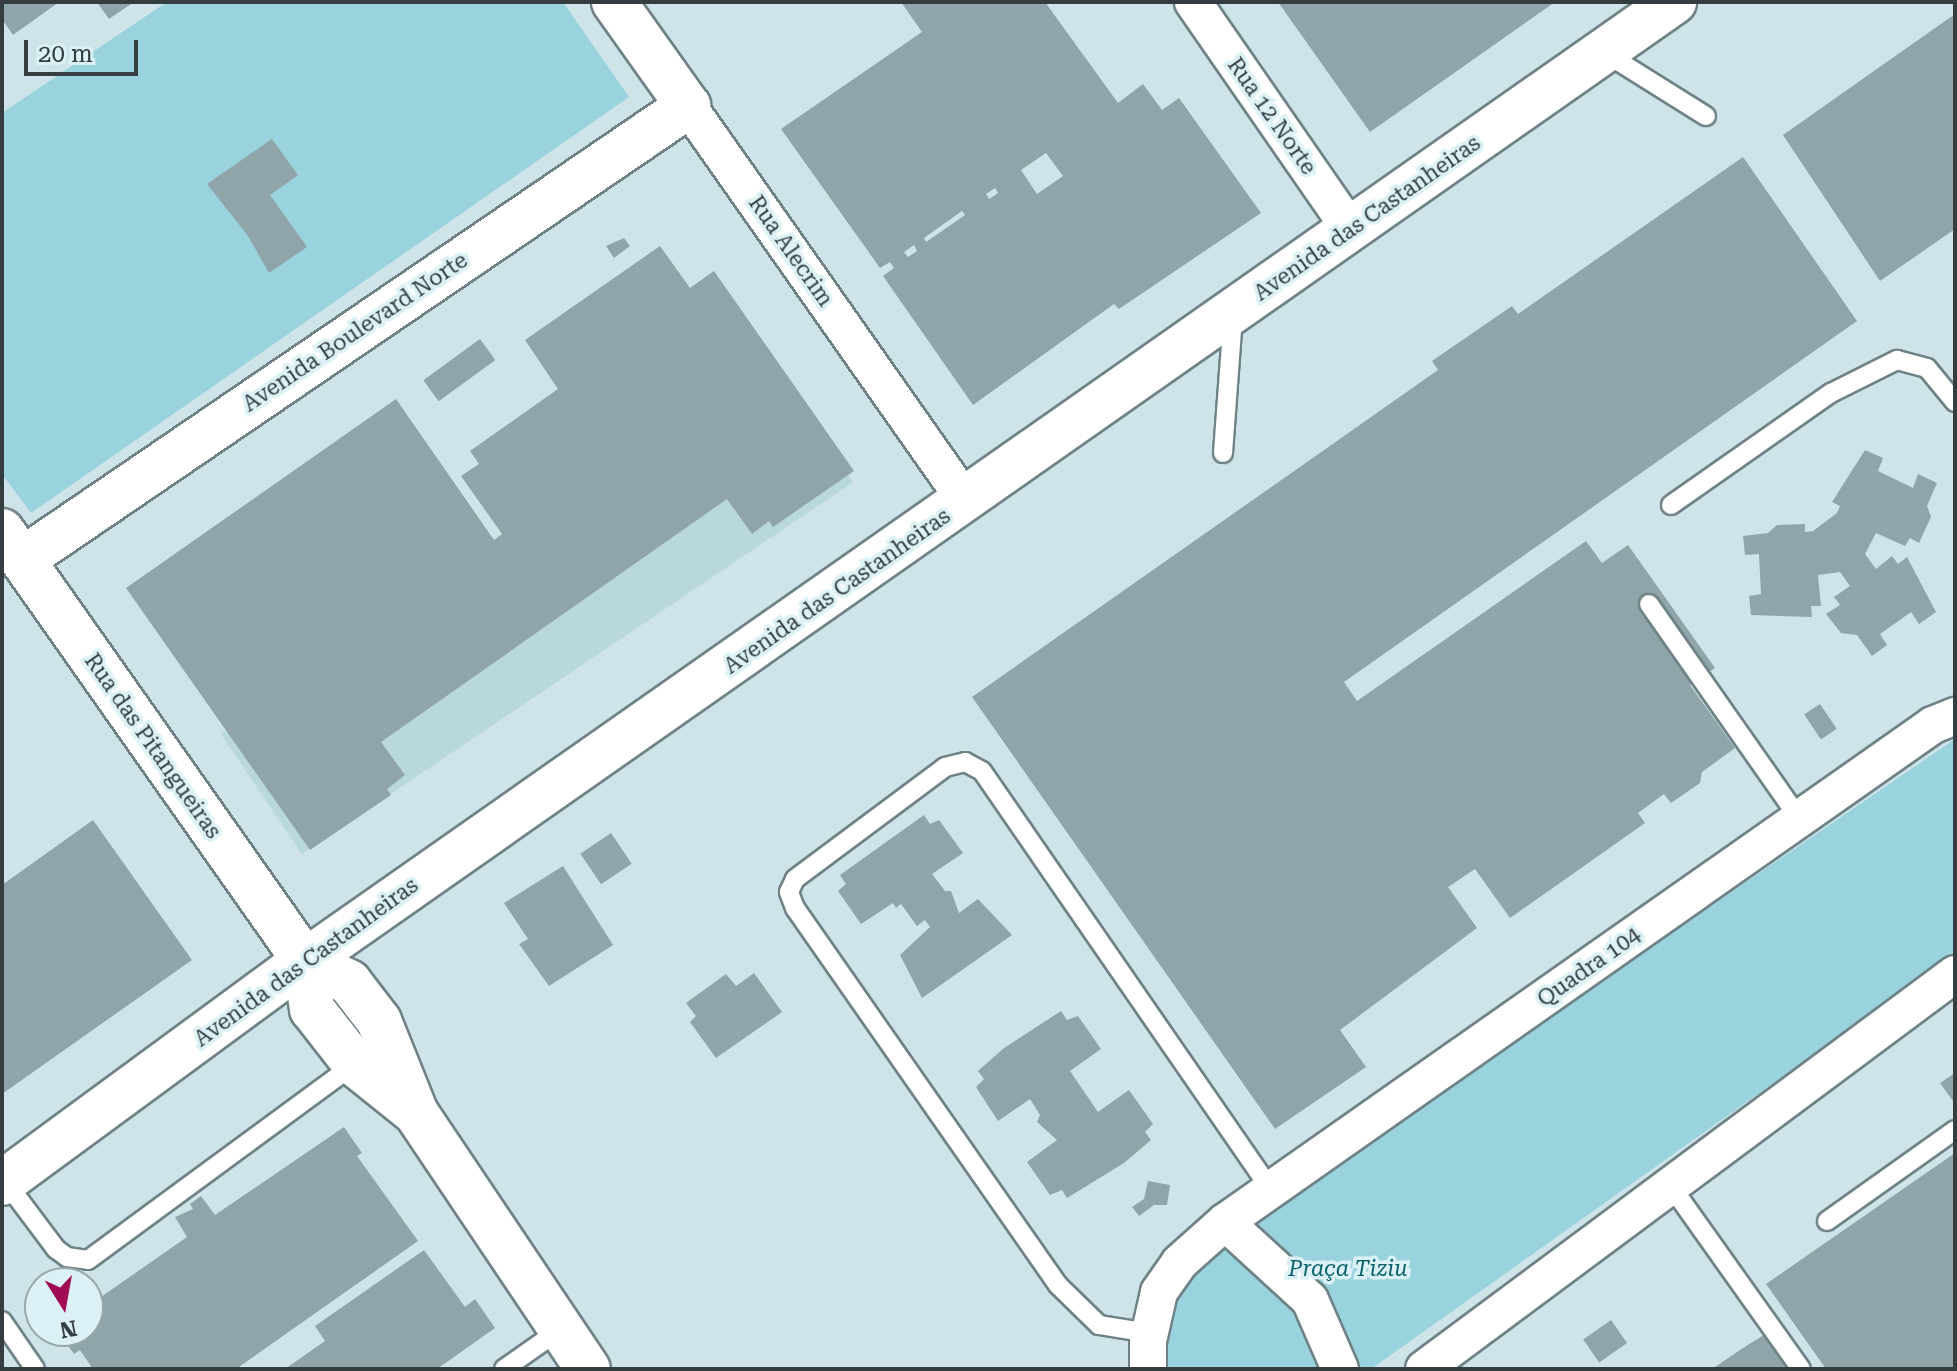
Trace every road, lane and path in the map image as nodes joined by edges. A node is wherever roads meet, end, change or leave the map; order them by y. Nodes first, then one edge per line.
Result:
1 (614, 2) edge
2 (1193, 2) edge
3 (1674, 2) edge
4 (1603, 51) junction
5 (688, 106) junction
6 (1706, 116) dead end
7 (1350, 229) junction
8 (1233, 312) junction
9 (1955, 402) edge
10 (1223, 453) dead end
11 (966, 502) junction
12 (1671, 505) dead end
13 (12, 545) edge
14 (1649, 604) dead end
15 (1955, 716) edge
16 (1799, 818) junction
17 (305, 961) junction
18 (1955, 974) edge
19 (355, 1064) junction
20 (416, 1113) junction
21 (1955, 1130) edge
22 (3, 1182) edge
23 (1671, 1186) junction
24 (1271, 1190) junction
25 (1827, 1221) dead end
26 (1225, 1222) junction
27 (2, 1321) edge
28 (561, 1329) junction
29 (1149, 1333) junction
30 (35, 1369) edge
31 (504, 1369) edge
32 (588, 1369) edge
33 (1148, 1369) edge
34 (1340, 1369) edge
35 (1424, 1369) edge
36 (1801, 1369) edge

1 - 5 street, Rua Alecrim
2 - 7 street, Rua 12 Norte
3 - 4 street, Avenida das Castanheiras
4 - 6 lane
4 - 7 street, Avenida das Castanheiras
5 - 11 street, Rua Alecrim
5 - 13 street, Avenida Boulevard Norte
7 - 8 street, Avenida das Castanheiras
8 - 10 lane
8 - 11 street, Avenida das Castanheiras
9 - 12 lane
11 - 17 street, Avenida das Castanheiras
13 - 17 street, Rua das Pitangueiras
14 - 16 lane
15 - 16 street, Quadra 104
16 - 24 street, Quadra 104
17 - 19 street, Rua das Pitangueiras
17 - 20 street, Rua das Pitangueiras
17 - 22 street, Avenida das Castanheiras
18 - 23 street
19 - 20 street, Rua das Pitangueiras
19 - 22 lane
20 - 28 street, Rua das Pitangueiras
21 - 25 lane
23 - 35 street
23 - 36 lane
24 - 26 street, Quadra 104
24 - 29 lane
26 - 29 street, Quadra 104
26 - 34 street
27 - 30 lane
28 - 31 lane
28 - 32 street, Rua das Pitangueiras
29 - 33 street, Quadra 104

